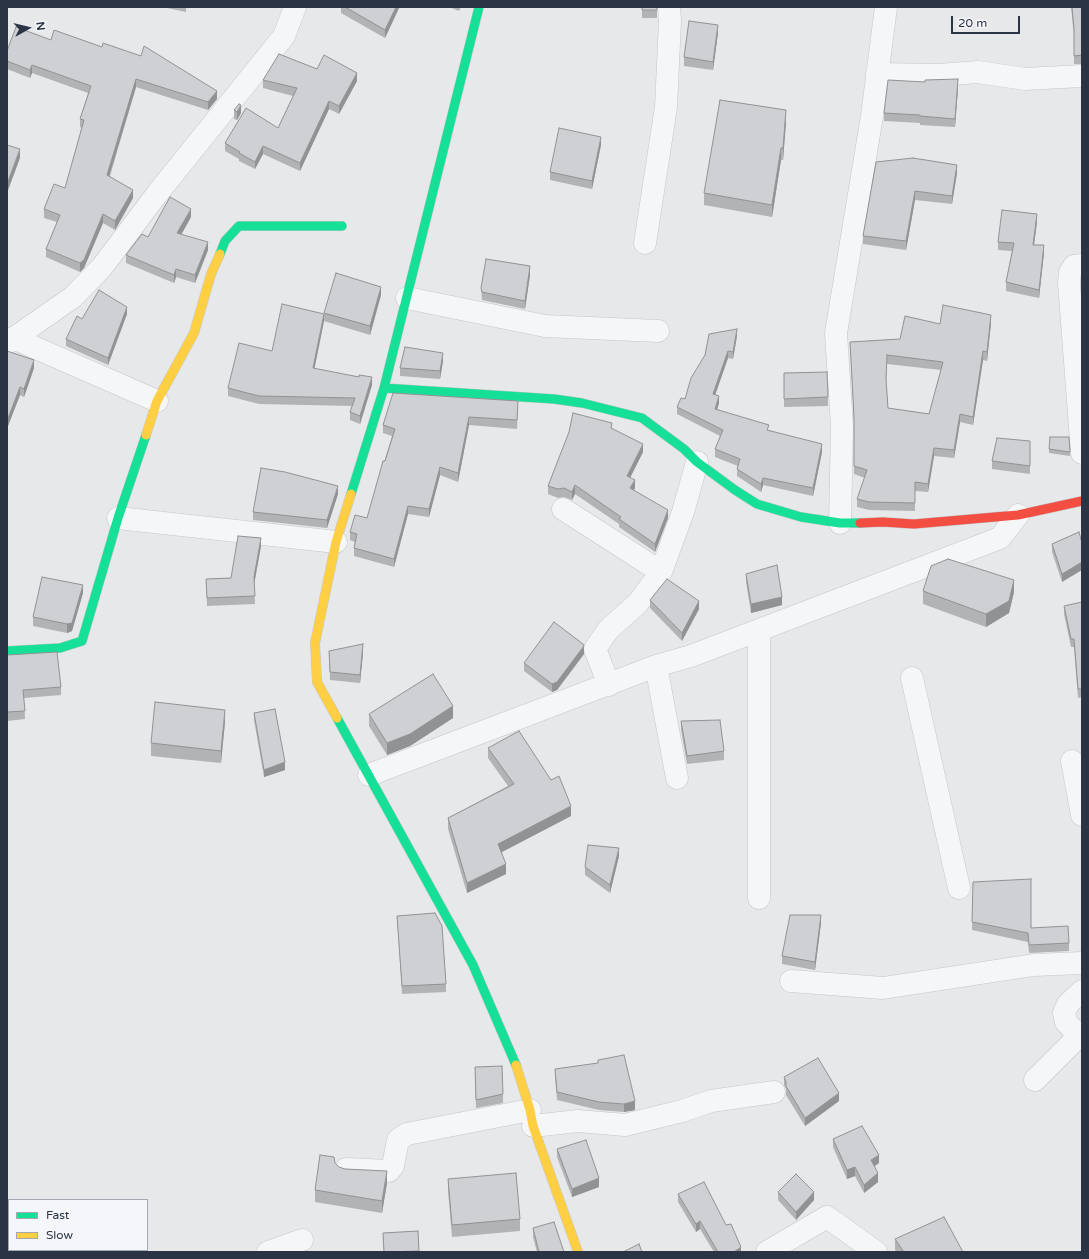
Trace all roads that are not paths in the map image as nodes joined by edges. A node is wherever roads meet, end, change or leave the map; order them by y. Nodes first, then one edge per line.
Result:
1 (295, 7) edge
2 (479, 7) edge
3 (669, 7) edge
4 (886, 7) edge
5 (877, 74) junction
6 (1082, 76) edge
7 (342, 226) dead end
8 (645, 243) dead end
9 (1082, 265) edge
10 (407, 298) junction
11 (658, 331) dead end
12 (10, 340) edge
13 (384, 388) junction
14 (158, 401) junction
15 (1082, 452) edge
16 (697, 462) junction
17 (1082, 501) edge
18 (563, 510) dead end
19 (1018, 515) junction
20 (118, 518) junction
21 (840, 523) junction
22 (336, 542) junction
23 (660, 572) junction
24 (759, 630) junction
25 (7, 651) edge
26 (656, 666) junction
27 (912, 678) dead end
28 (609, 685) junction
29 (1072, 761) dead end
30 (369, 775) junction
31 (678, 778) dead end
32 (1082, 815) edge
33 (960, 888) dead end
34 (759, 898) dead end
35 (1082, 963) edge
36 (791, 981) dead end
37 (1082, 991) edge
38 (1080, 1038) edge
39 (1035, 1080) dead end
40 (774, 1092) dead end
41 (532, 1118) junction
42 (346, 1169) edge
43 (302, 1240) dead end
44 (268, 1252) edge
45 (578, 1252) edge
46 (767, 1252) edge
47 (876, 1252) edge

1 - 12 street
2 - 10 street
3 - 8 street
4 - 5 street
5 - 6 street
5 - 21 street
7 - 14 street
9 - 15 street
10 - 11 street
10 - 13 street
12 - 14 street
13 - 16 street
13 - 22 street
14 - 20 street
16 - 21 street
16 - 23 street
17 - 19 street
18 - 23 street
19 - 21 street
19 - 24 street
20 - 22 street
20 - 25 street
22 - 30 street
23 - 28 street
24 - 26 street
24 - 34 street
26 - 28 street
26 - 31 street
27 - 33 street
28 - 30 street
29 - 32 street
30 - 41 street
35 - 36 street
37 - 38 street
38 - 39 street
40 - 41 street
41 - 42 street
41 - 45 street
43 - 44 street
46 - 47 street

